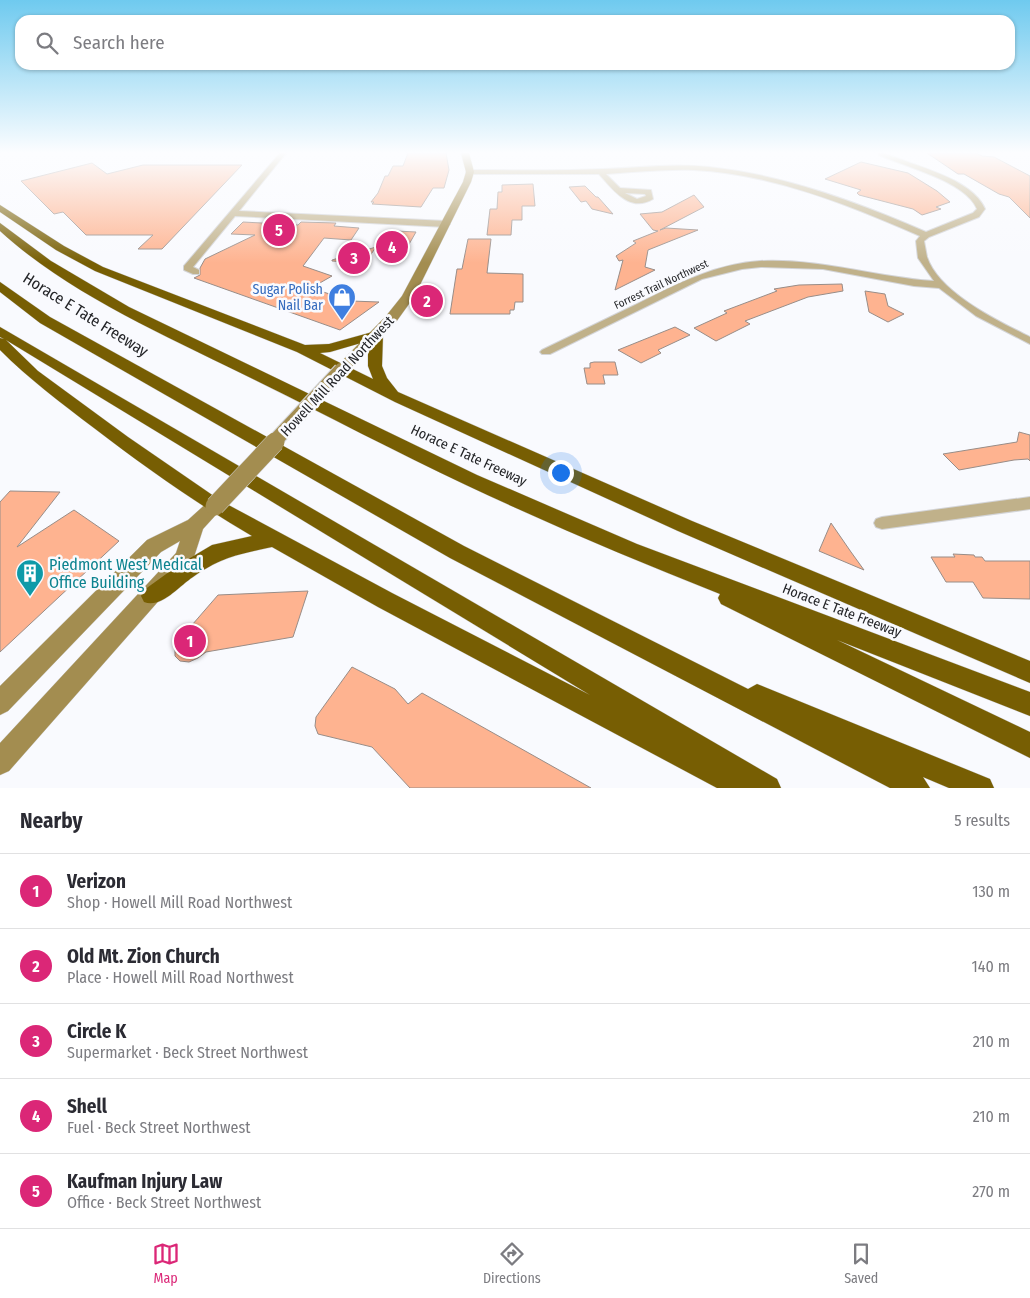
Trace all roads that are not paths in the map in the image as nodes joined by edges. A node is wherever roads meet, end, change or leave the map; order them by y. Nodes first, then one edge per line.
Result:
1 (252, 190) edge
2 (463, 190) edge
3 (802, 190) edge
4 (964, 190) edge
5 (0, 208) edge
6 (233, 213) junction
7 (446, 224) junction
8 (0, 226) edge
9 (926, 234) junction
10 (196, 272) dead end
11 (941, 285) junction
12 (0, 286) edge
13 (0, 331) edge
14 (376, 335) junction
15 (1030, 341) edge
16 (0, 342) edge
17 (302, 349) junction
18 (546, 352) dead end
19 (341, 370) junction
20 (400, 399) junction
21 (1030, 503) edge
22 (214, 506) junction
23 (882, 523) dead end
24 (195, 525) junction
25 (273, 539) junction
26 (630, 550) junction
27 (151, 596) junction
28 (658, 656) junction
29 (1030, 672) edge
30 (0, 703) edge
31 (1030, 704) edge
32 (1030, 745) edge
33 (0, 762) edge
34 (744, 788) edge
35 (768, 788) edge
36 (917, 788) edge
37 (981, 788) edge

1 - 6 street
2 - 7 main road, Howell Mill Road Northwest
3 - 9 street
4 - 9 street
5 - 17 highway
6 - 7 street
6 - 10 street
7 - 14 main road, Howell Mill Road Northwest
8 - 26 highway, Horace E Tate Freeway
9 - 11 street
11 - 15 street
11 - 18 street, Forrest Trail Northwest
12 - 28 highway, Horace E Tate Freeway
13 - 35 highway
14 - 17 highway
14 - 19 main road, Howell Mill Road Northwest
14 - 20 highway
16 - 22 highway
17 - 19 highway
19 - 20 highway
19 - 22 main road, Howell Mill Road Northwest, bridge
20 - 29 highway
21 - 23 street
22 - 24 main road, Howell Mill Road Northwest
22 - 25 highway
24 - 27 main road, Howell Mill Road Northwest
24 - 30 main road, Howell Mill Road Northwest
25 - 27 highway
25 - 34 highway
26 - 31 highway, Horace E Tate Freeway
26 - 32 highway
27 - 33 main road, Howell Mill Road Northwest
28 - 36 highway, Horace E Tate Freeway
28 - 37 highway

